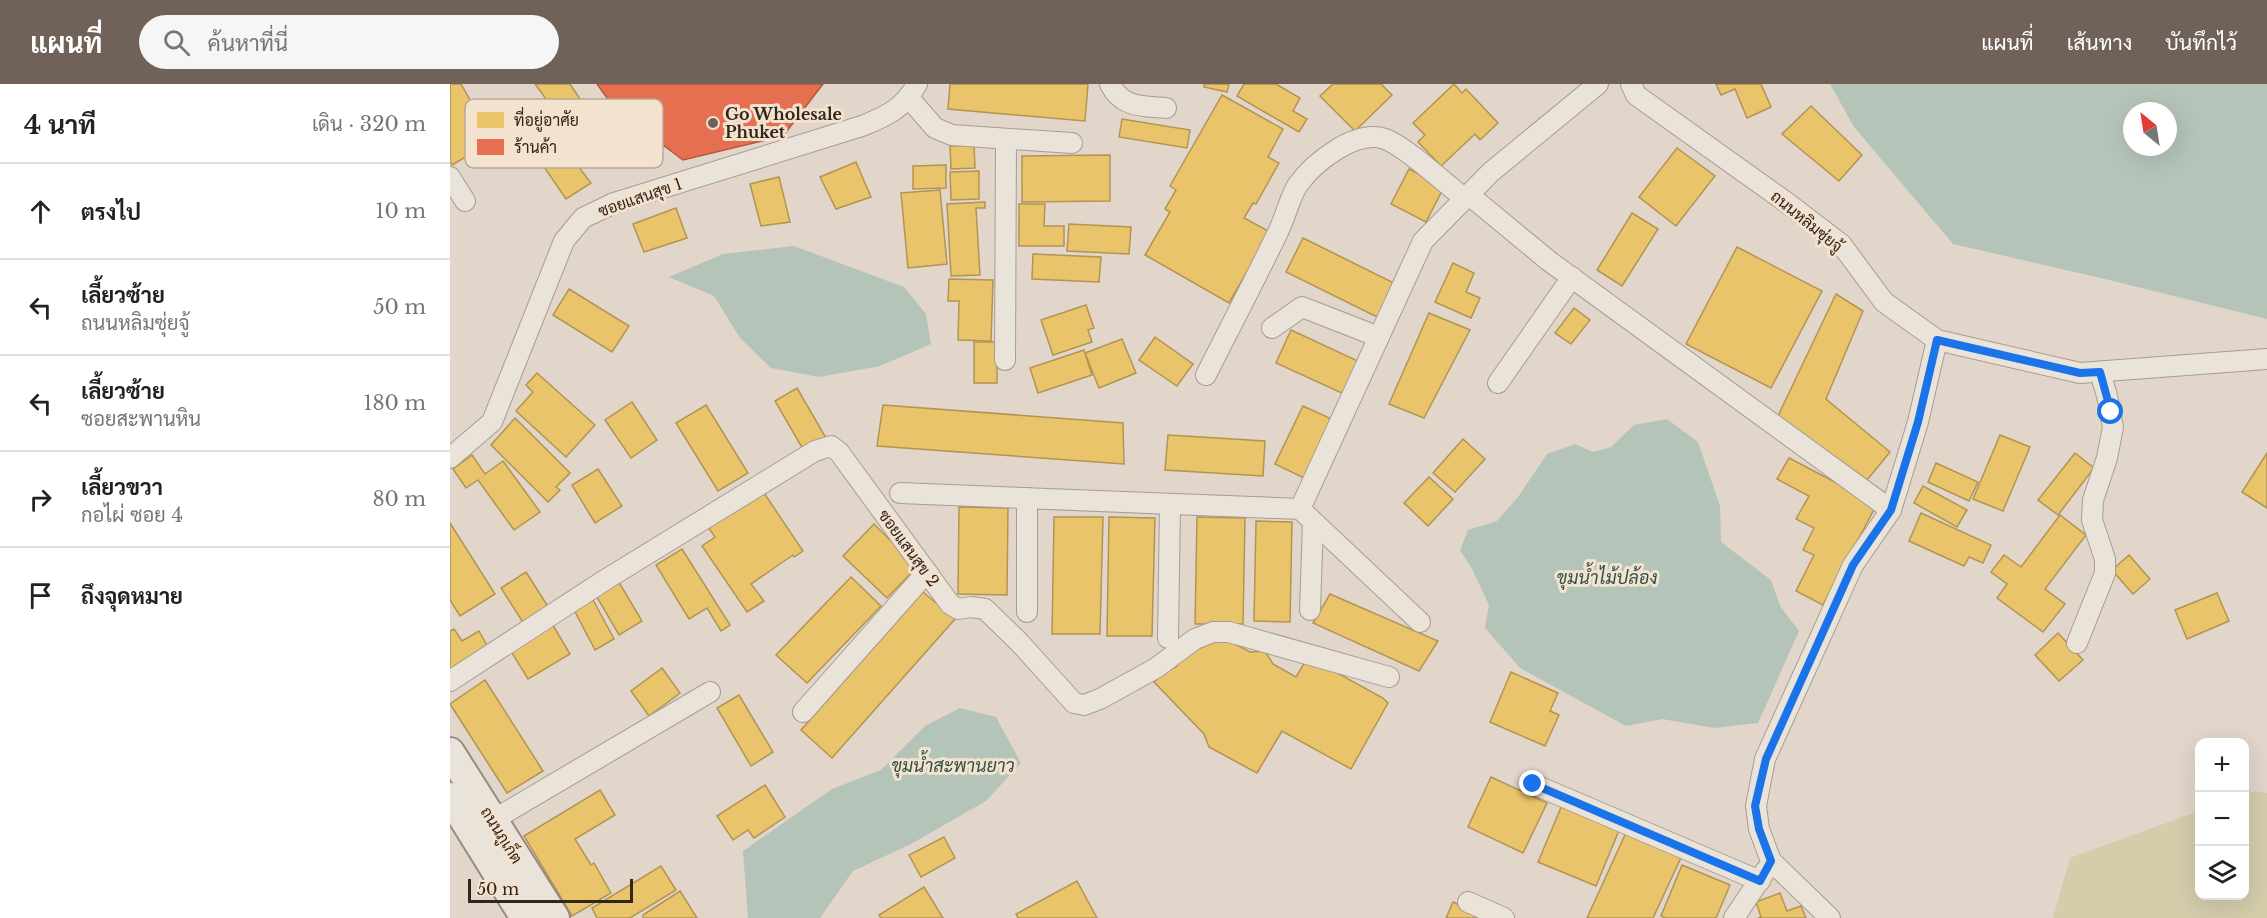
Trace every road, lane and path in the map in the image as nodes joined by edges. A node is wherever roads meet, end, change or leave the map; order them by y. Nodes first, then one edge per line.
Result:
1 (1110, 84) edge
2 (1598, 84) edge
3 (1631, 84) edge
4 (913, 91) edge
5 (1166, 108) dead end
6 (1006, 139) junction
7 (1072, 143) dead end
8 (450, 177) edge
9 (1467, 197) junction
10 (465, 201) dead end
11 (1572, 277) junction
12 (1272, 328) dead end
13 (1379, 337) junction
14 (1937, 340) junction
15 (2267, 359) edge
16 (1005, 360) dead end
17 (2100, 372) junction
18 (1206, 375) dead end
19 (1498, 383) dead end
20 (450, 458) edge
21 (900, 493) dead end
22 (1027, 498) junction
23 (1170, 504) junction
24 (1891, 510) junction
25 (1306, 516) junction
26 (927, 572) junction
27 (1310, 610) dead end
28 (1027, 612) dead end
29 (1420, 622) dead end
30 (1168, 638) dead end
31 (2077, 643) dead end
32 (1389, 677) dead end
33 (450, 681) edge
34 (710, 693) dead end
35 (803, 712) dead end
36 (450, 752) edge
37 (1533, 784) dead end
38 (450, 797) edge
39 (493, 820) junction
40 (1771, 861) junction
41 (1760, 881) junction
42 (1468, 902) dead end
43 (525, 918) edge
44 (555, 918) edge
45 (1504, 918) edge
46 (1734, 918) edge
47 (1830, 918) edge

1 - 5 street
2 - 9 street
3 - 14 street, ถนนหลิมซุ่ยจู้
4 - 6 street
4 - 20 street, ซอยแสนสุข 1
6 - 7 street
6 - 16 street
8 - 10 street
9 - 11 street
9 - 13 street
9 - 18 street
11 - 19 street
11 - 24 street
12 - 13 street
13 - 25 street
14 - 17 street, ถนนหลิมซุ่ยจู้
14 - 24 street
15 - 17 street, ถนนหลิมซุ่ยจู้
17 - 31 street
21 - 22 street
22 - 23 street
22 - 28 street
23 - 25 street
23 - 30 street
24 - 40 street
25 - 27 street
25 - 29 street
26 - 32 street, ซอยแสนสุข 2
26 - 33 street, ซอยแสนสุข 2
26 - 35 street
34 - 39 street
36 - 39 main road, ถนนภูเก็ต
37 - 41 street
38 - 43 main road, ถนนภูเก็ต
39 - 44 main road, ถนนภูเก็ต
40 - 41 street
40 - 47 street
41 - 46 street
42 - 45 street

